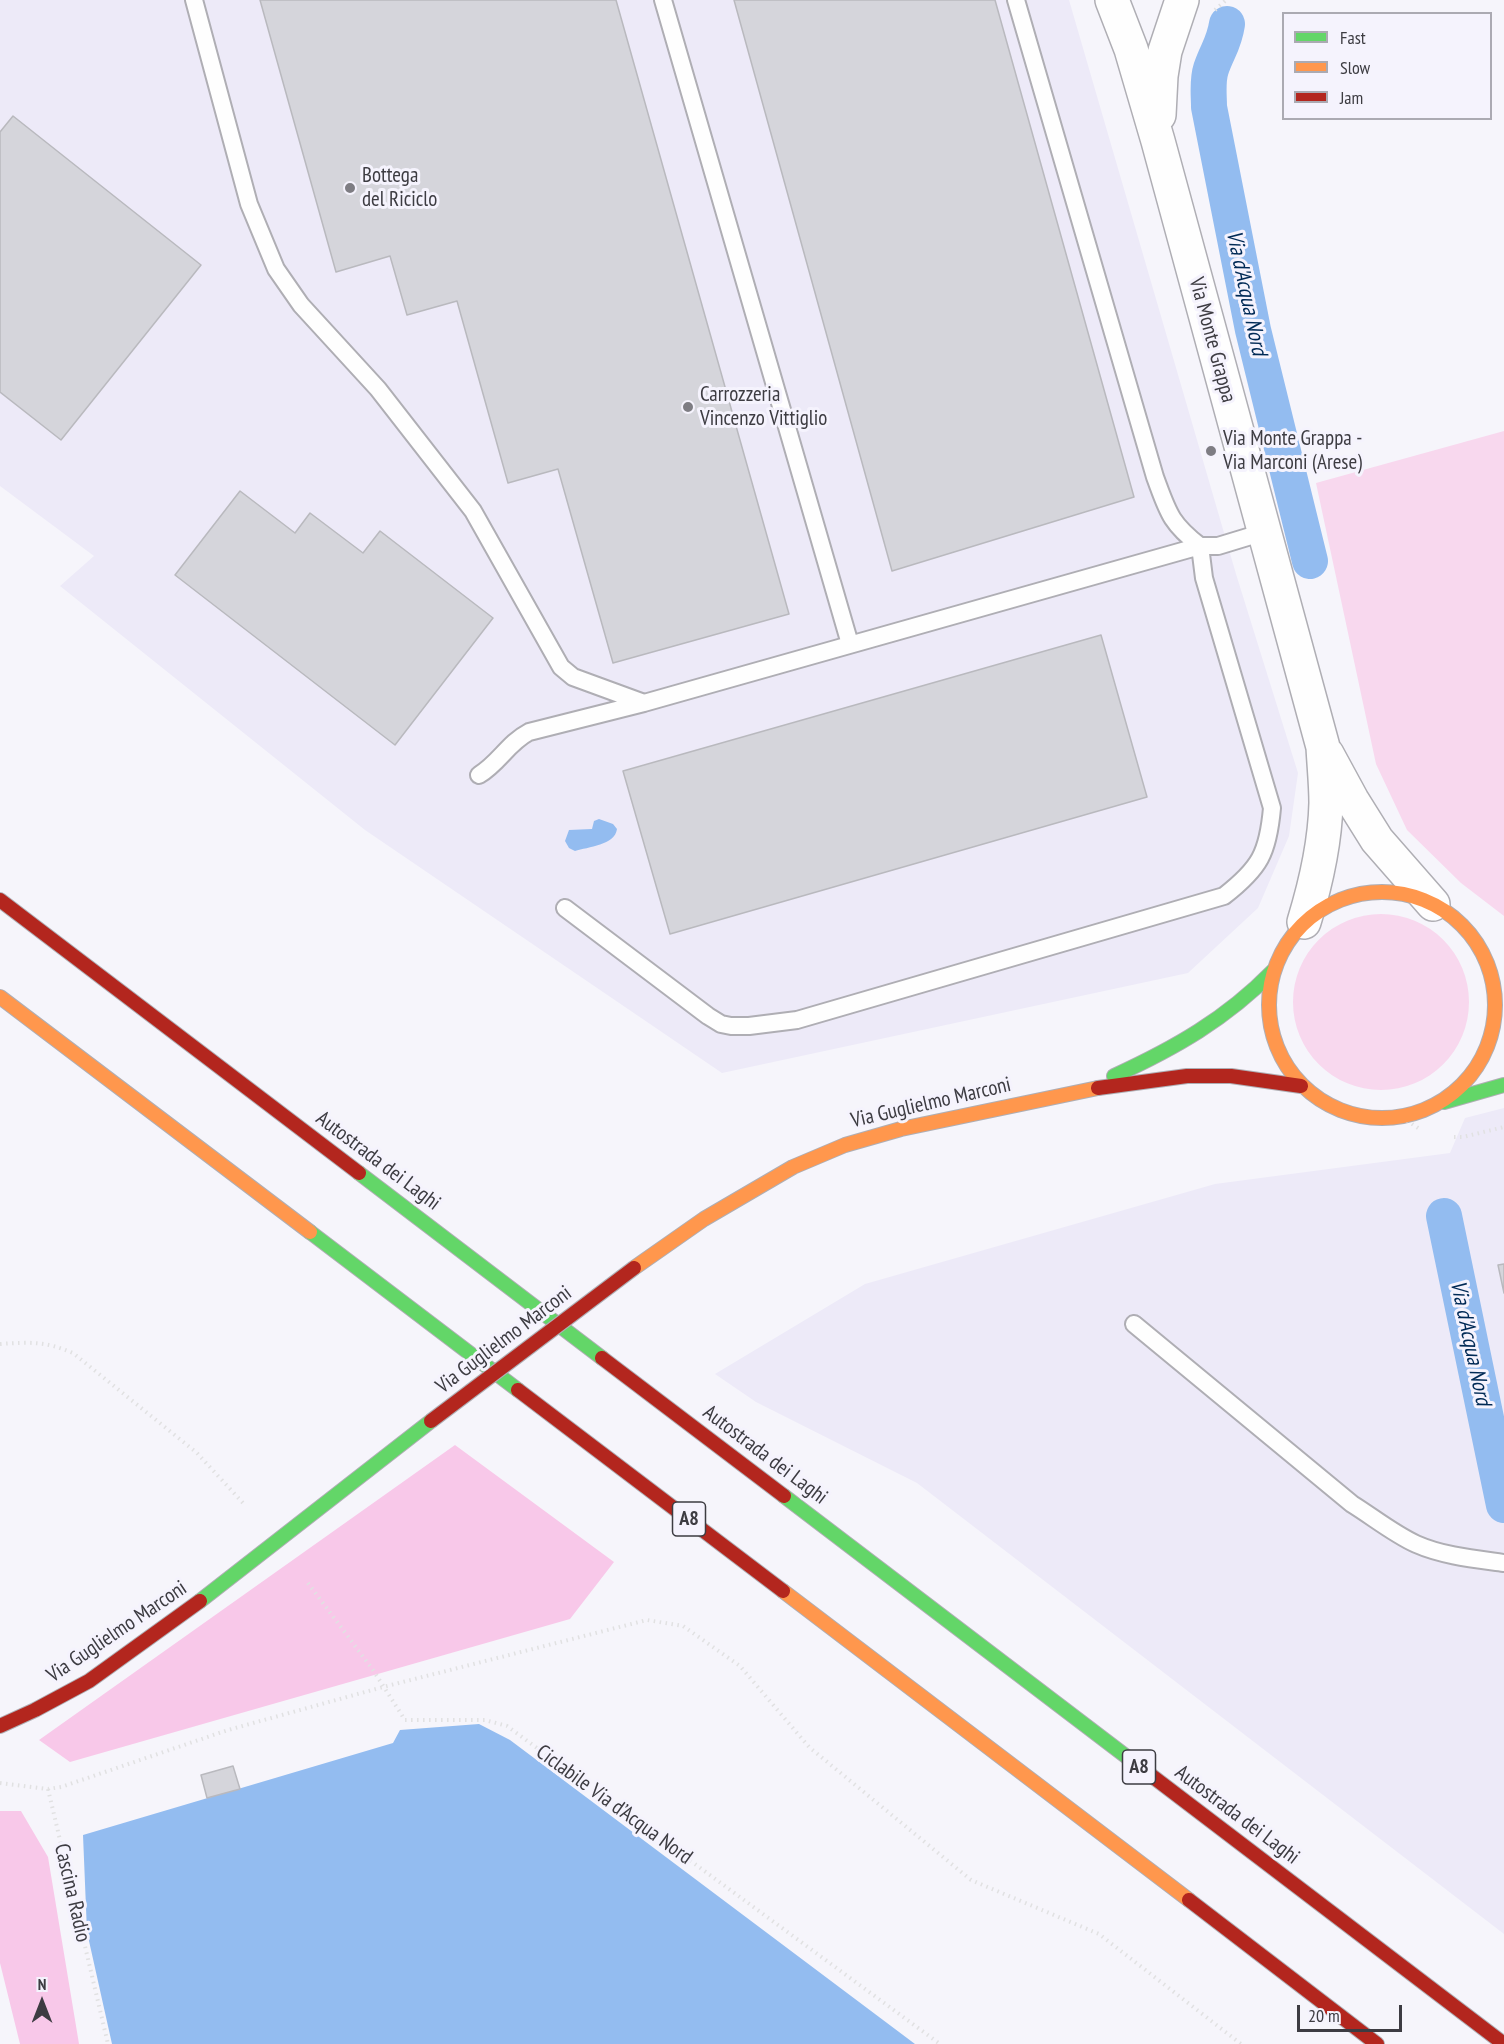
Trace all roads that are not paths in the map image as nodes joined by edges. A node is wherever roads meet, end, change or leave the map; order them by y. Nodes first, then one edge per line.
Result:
1 (194, 0) edge
2 (663, 0) edge
3 (1016, 0) edge
4 (1112, 0) edge
5 (1182, 0) edge
6 (1158, 141) junction
7 (1264, 532) junction
8 (1200, 546) junction
9 (850, 644) junction
10 (644, 703) junction
11 (1323, 747) junction
12 (479, 776) dead end
13 (0, 900) edge
14 (1433, 904) junction
15 (564, 908) dead end
16 (1304, 922) junction
17 (1464, 927) junction
18 (1494, 945) dead end
19 (1273, 971) junction
20 (0, 997) edge
21 (1504, 1085) edge
22 (1301, 1086) junction
23 (1083, 1090) junction
24 (1440, 1103) junction
25 (1134, 1324) dead end
26 (1504, 1563) edge
27 (0, 1726) edge
28 (1377, 2044) edge
29 (1504, 2044) edge

1 - 10 lane
2 - 9 lane
3 - 8 lane
4 - 6 street, Via Monte Grappa
5 - 6 street, Via Monte Grappa
6 - 7 street, Via Monte Grappa
7 - 8 lane
7 - 11 street, Via Monte Grappa
8 - 9 lane
8 - 15 lane
9 - 10 lane
10 - 12 lane
11 - 14 street, Via Monte Grappa
11 - 16 street, Via Monte Grappa
13 - 29 main road, Autostrada dei Laghi / A8
14 - 16 main road
14 - 17 main road
16 - 19 main road
17 - 18 main road
17 - 24 main road
19 - 22 main road
19 - 23 main road, Via Guglielmo Marconi
20 - 28 main road, A8
21 - 24 main road
22 - 23 main road, Via Guglielmo Marconi
22 - 24 main road
23 - 27 main road, Via Guglielmo Marconi, bridge
25 - 26 lane

